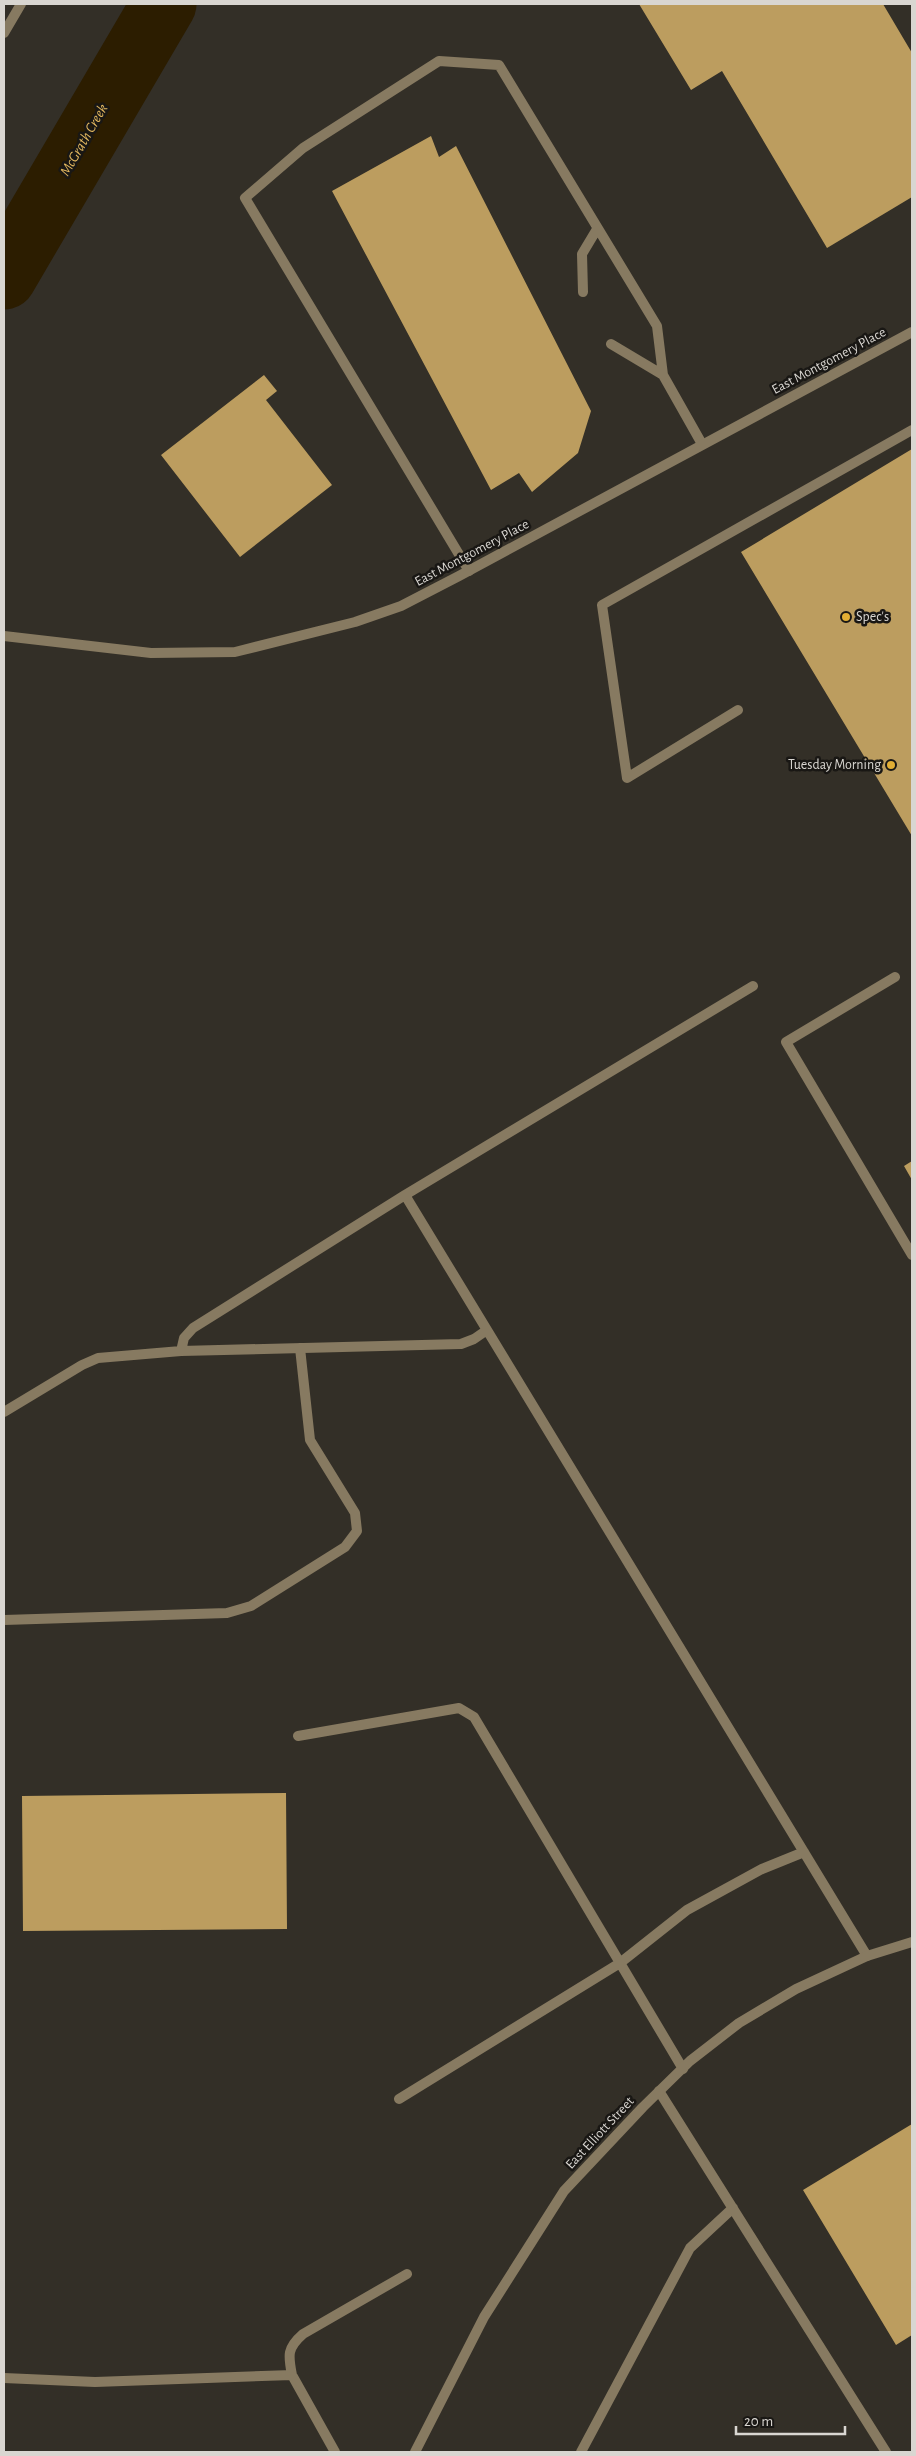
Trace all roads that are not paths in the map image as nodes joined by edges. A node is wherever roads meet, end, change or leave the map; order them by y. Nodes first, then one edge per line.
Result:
1 (21, 4) edge
2 (4, 33) edge
3 (597, 229) junction
4 (583, 292) dead end
5 (912, 332) edge
6 (611, 344) dead end
7 (663, 375) junction
8 (912, 430) edge
9 (702, 444) junction
10 (469, 571) junction
11 (4, 636) edge
12 (738, 710) dead end
13 (895, 977) dead end
14 (753, 986) dead end
15 (405, 1195) junction
16 (912, 1255) edge
17 (487, 1330) junction
18 (300, 1348) junction
19 (181, 1351) junction
20 (4, 1412) edge
21 (4, 1620) edge
22 (298, 1736) dead end
23 (804, 1852) junction
24 (912, 1942) edge
25 (867, 1956) junction
26 (620, 1963) junction
27 (683, 2069) junction
28 (659, 2091) junction
29 (400, 2099) dead end
30 (733, 2208) junction
31 (407, 2274) dead end
32 (292, 2375) junction
33 (4, 2378) edge
34 (336, 2452) edge
35 (415, 2452) edge
36 (581, 2452) edge
37 (886, 2452) edge

1 - 2 street
3 - 4 street
3 - 7 street
3 - 10 street
5 - 9 street, East Montgomery Place
6 - 7 street
7 - 9 street
8 - 12 street
9 - 10 street, East Montgomery Place
10 - 11 street, East Montgomery Place
13 - 16 street
14 - 15 street
15 - 17 street
15 - 19 street
17 - 18 street
17 - 23 street
18 - 19 street
18 - 21 street
19 - 20 street
22 - 26 street
23 - 25 street
23 - 26 street
24 - 25 street, East Elliott Street
25 - 27 street, East Elliott Street
26 - 27 street
26 - 29 street
27 - 28 street, East Elliott Street
28 - 30 street
28 - 35 street, East Elliott Street
30 - 36 street
30 - 37 street
31 - 32 street
32 - 33 street
32 - 34 street

